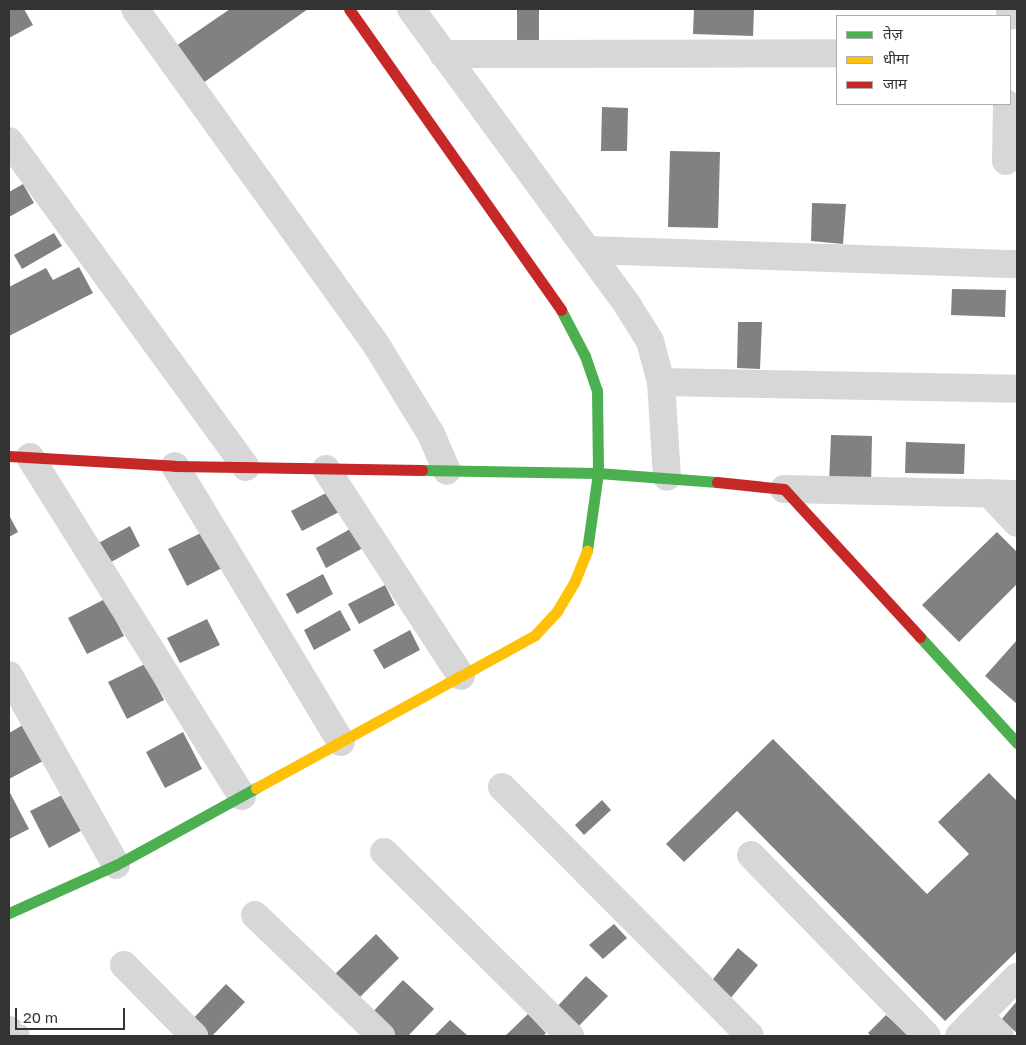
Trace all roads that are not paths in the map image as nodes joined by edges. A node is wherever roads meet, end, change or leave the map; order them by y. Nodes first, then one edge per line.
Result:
1 (135, 9) edge
2 (349, 9) edge
3 (410, 9) edge
4 (836, 53) edge
5 (444, 54) junction
6 (1007, 105) edge
7 (9, 140) edge
8 (1006, 161) dead end
9 (588, 250) junction
10 (1017, 264) edge
11 (661, 382) junction
12 (1017, 389) edge
13 (20, 457) edge
14 (175, 466) junction
15 (246, 467) junction
16 (326, 469) junction
17 (447, 471) junction
18 (598, 473) junction
19 (654, 476) junction
20 (784, 489) junction
21 (988, 494) junction
22 (1017, 494) edge
23 (1017, 523) edge
24 (9, 675) edge
25 (461, 676) junction
26 (341, 742) junction
27 (1017, 743) edge
28 (502, 787) dead end
29 (242, 796) junction
30 (384, 852) dead end
31 (751, 855) dead end
32 (116, 865) junction
33 (9, 913) edge
34 (255, 915) dead end
35 (124, 966) dead end
36 (1017, 977) edge
37 (979, 1016) junction
38 (9, 1030) edge
39 (16, 1036) edge
40 (194, 1036) edge
41 (381, 1036) edge
42 (570, 1036) edge
43 (750, 1036) edge
44 (927, 1036) edge
45 (959, 1036) edge
46 (1000, 1036) edge

1 - 17 street
2 - 18 street
3 - 5 street
4 - 5 street
5 - 9 street
6 - 8 street
7 - 15 street
9 - 10 street
9 - 11 street
11 - 12 street
11 - 19 street
13 - 14 street
13 - 29 street
14 - 15 street
14 - 26 street
15 - 16 street
16 - 17 street
16 - 25 street
17 - 18 street
18 - 19 street
18 - 25 street
19 - 20 street
20 - 21 street
20 - 27 street
21 - 22 street
21 - 23 street
24 - 32 street
25 - 26 street
26 - 29 street
28 - 43 street
29 - 32 street
30 - 42 street
31 - 44 street
32 - 33 street
34 - 41 street
35 - 40 street
36 - 37 street
37 - 45 street
37 - 46 street
38 - 39 street

